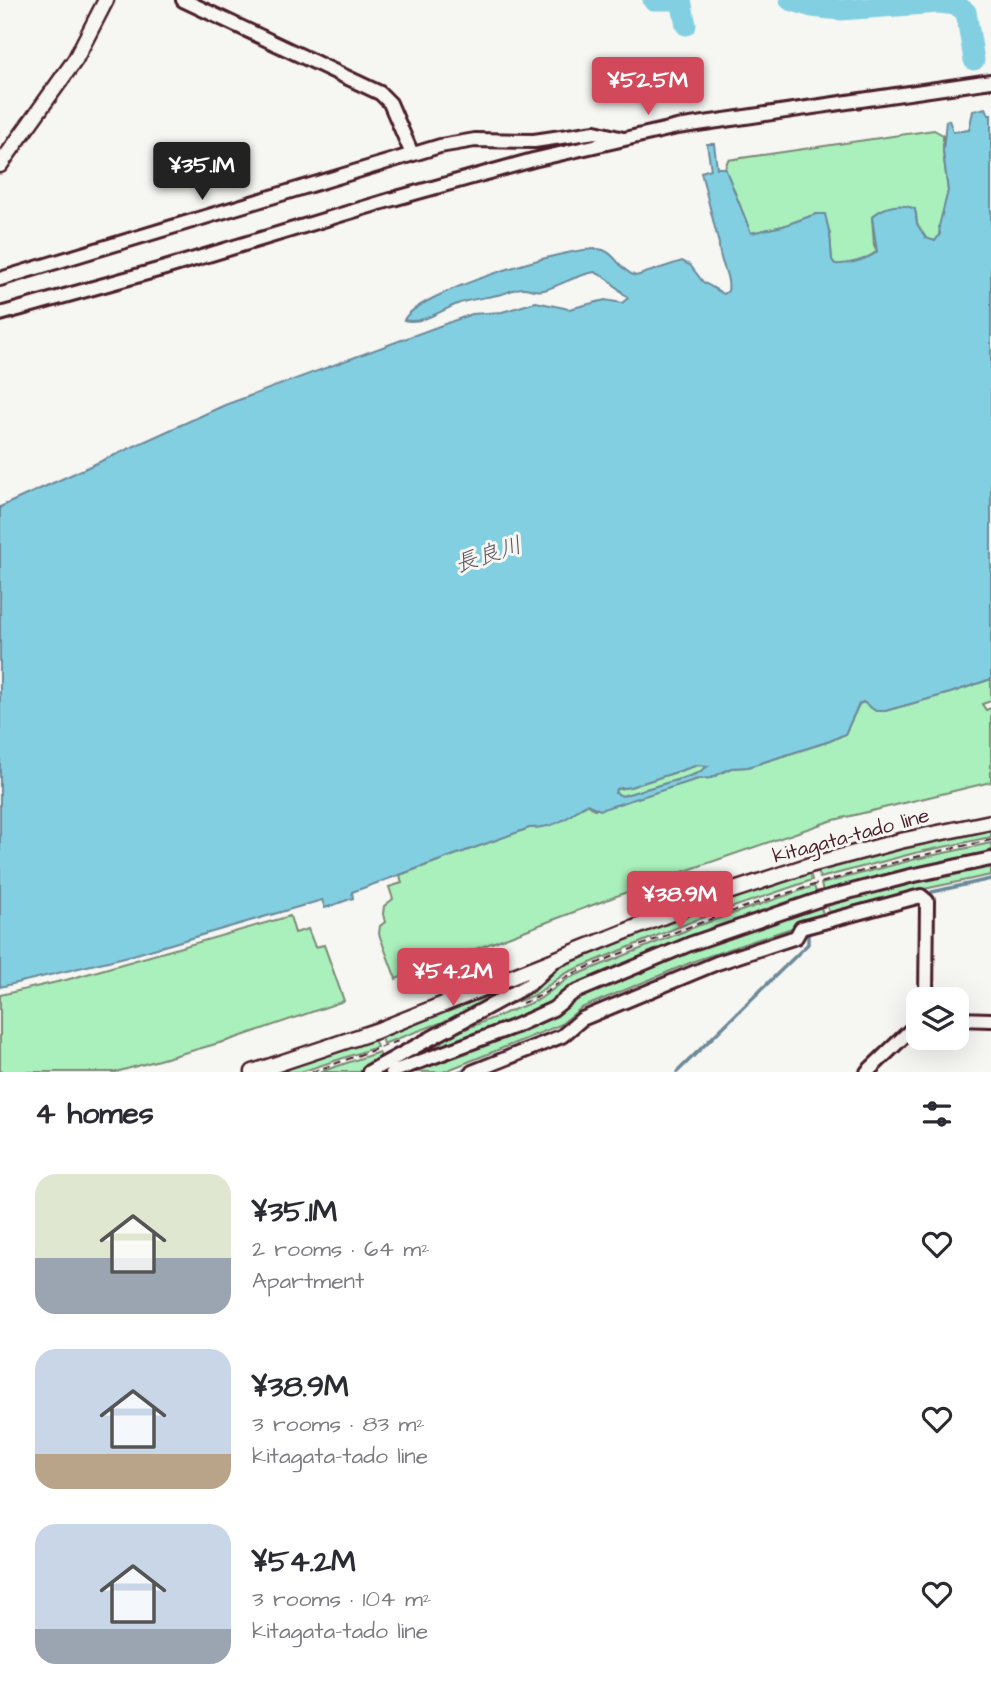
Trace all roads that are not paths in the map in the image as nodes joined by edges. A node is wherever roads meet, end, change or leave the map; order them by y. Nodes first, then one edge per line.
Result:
1 (106, 0) edge
2 (183, 0) edge
3 (991, 81) edge
4 (626, 140) junction
5 (412, 154) junction
6 (0, 165) edge
7 (0, 279) edge
8 (0, 314) edge
9 (991, 822) edge
10 (991, 859) edge
11 (552, 963) junction
12 (926, 987) edge
13 (969, 1019) edge
14 (991, 1020) edge
15 (906, 1034) edge
16 (253, 1072) edge
17 (369, 1072) edge
18 (392, 1072) edge
19 (472, 1072) edge
20 (867, 1072) edge

1 - 6 main road
2 - 5 street
3 - 4 street
4 - 5 street
4 - 8 street
5 - 7 street
9 - 11 main road, kitagata-tado line
10 - 18 street
11 - 16 main road, kitagata-tado line
11 - 17 street
12 - 19 street
13 - 14 street
15 - 20 street

